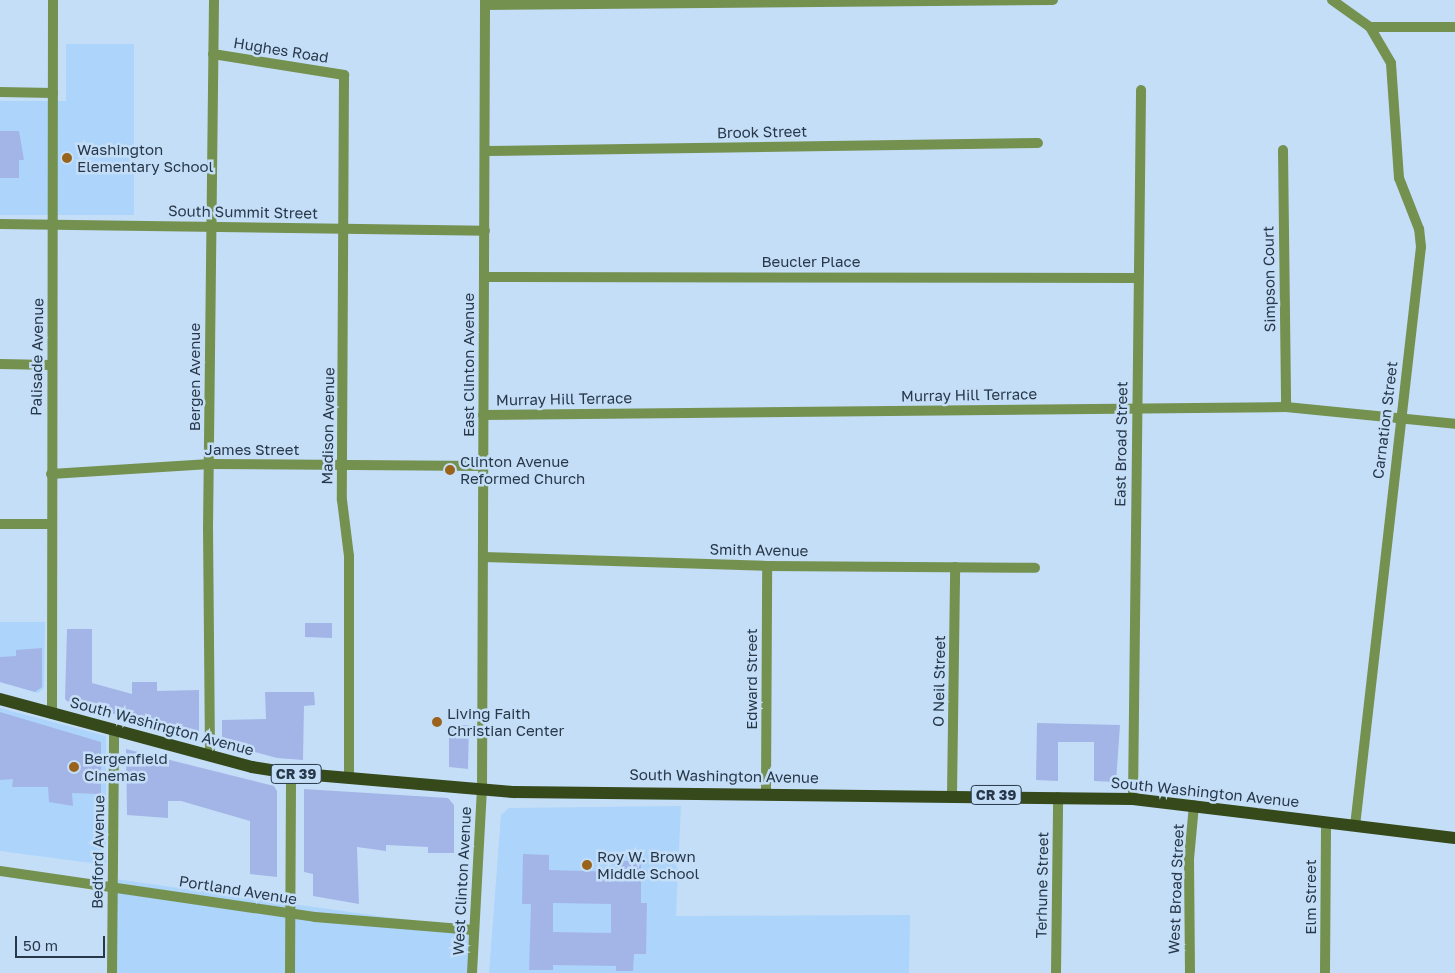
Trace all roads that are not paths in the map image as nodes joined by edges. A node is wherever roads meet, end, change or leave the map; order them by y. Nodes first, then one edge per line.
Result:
1 (53, 0) edge
2 (214, 0) edge
3 (1054, 0) edge
4 (1332, 0) edge
5 (897, 1) edge
6 (1036, 1) edge
7 (486, 2) edge
8 (1370, 27) junction
9 (1455, 27) edge
10 (214, 54) junction
11 (344, 75) joint
12 (1141, 90) dead end
13 (0, 92) edge
14 (53, 92) junction
15 (1038, 143) dead end
16 (1282, 150) dead end
17 (486, 151) junction
18 (0, 224) edge
19 (53, 224) junction
20 (212, 226) junction
21 (345, 228) junction
22 (486, 231) junction
23 (485, 277) junction
24 (1137, 278) junction
25 (0, 364) edge
26 (52, 365) junction
27 (1286, 407) junction
28 (1137, 409) junction
29 (483, 415) junction
30 (1400, 418) junction
31 (1455, 424) edge
32 (210, 464) junction
33 (344, 465) junction
34 (484, 466) junction
35 (51, 474) junction
36 (0, 524) edge
37 (51, 524) junction
38 (483, 557) junction
39 (767, 566) junction
40 (955, 568) junction
41 (1035, 568) dead end
42 (0, 699) edge
43 (52, 714) junction
44 (114, 730) junction
45 (210, 755) junction
46 (291, 774) junction
47 (349, 777) junction
48 (482, 790) junction
49 (766, 792) junction
50 (952, 795) junction
51 (1058, 797) junction
52 (1133, 799) junction
53 (1194, 805) junction
54 (1326, 822) junction
55 (1355, 826) junction
56 (1455, 838) edge
57 (0, 871) edge
58 (112, 886) junction
59 (289, 913) junction
60 (473, 930) junction
61 (112, 973) edge
62 (290, 973) edge
63 (472, 973) edge
64 (1056, 973) edge
65 (1190, 973) edge
66 (1325, 973) edge

1 - 14 street, Palisade Avenue
2 - 10 street, Bergen Avenue
3 - 6 street
4 - 8 street
5 - 6 street
5 - 7 street
7 - 17 street, East Clinton Avenue
8 - 9 street
8 - 30 street, Carnation Street
10 - 11 street, Hughes Road
10 - 20 street, Bergen Avenue
11 - 21 street, Madison Avenue
12 - 24 street, East Broad Street
13 - 14 street
14 - 19 street, Palisade Avenue
15 - 17 street, Brook Street
16 - 27 street, Simpson Court
17 - 22 street, East Clinton Avenue
18 - 19 street, South Summit Street
19 - 20 street, South Summit Street
19 - 26 street, Palisade Avenue
20 - 21 street, South Summit Street
20 - 32 street, Bergen Avenue
21 - 22 street, South Summit Street
21 - 33 street, Madison Avenue
22 - 23 street, East Clinton Avenue
23 - 24 street, Beucler Place
23 - 29 street, East Clinton Avenue
24 - 28 street, East Broad Street
25 - 26 street
26 - 35 street, Palisade Avenue
27 - 28 street, Murray Hill Terrace
27 - 30 street, Murray Hill Terrace
28 - 29 street, Murray Hill Terrace
28 - 52 street, East Broad Street
29 - 34 street, East Clinton Avenue
30 - 31 street, Murray Hill Terrace
30 - 55 street, Carnation Street
32 - 33 street, James Street
32 - 35 street, James Street
32 - 45 street, Bergen Avenue
33 - 34 street, James Street
33 - 47 street, Madison Avenue
34 - 38 street, East Clinton Avenue
35 - 37 street, Palisade Avenue
36 - 37 street
37 - 43 street, Palisade Avenue
38 - 39 street, Smith Avenue
38 - 48 street, East Clinton Avenue
39 - 40 street, Smith Avenue
39 - 49 street, Edward Street
40 - 41 street, Smith Avenue
40 - 50 street, O Neil Street
42 - 43 main road, South Washington Avenue / CR 39
43 - 44 main road, South Washington Avenue / CR 39
44 - 45 main road, South Washington Avenue / CR 39
44 - 58 street, Bedford Avenue
45 - 46 main road, South Washington Avenue / CR 39
46 - 47 main road, South Washington Avenue / CR 39
46 - 59 street
47 - 48 main road, South Washington Avenue / CR 39
48 - 49 main road, South Washington Avenue / CR 39
48 - 60 street, West Clinton Avenue
49 - 50 main road, South Washington Avenue / CR 39
50 - 51 main road, South Washington Avenue / CR 39
51 - 52 main road, South Washington Avenue / CR 39
51 - 64 street, Terhune Street
52 - 53 main road, South Washington Avenue / CR 39
53 - 54 main road, South Washington Avenue / CR 39
53 - 65 street, West Broad Street
54 - 55 main road, South Washington Avenue / CR 39
54 - 66 street, Elm Street
55 - 56 main road, South Washington Avenue / CR 39
57 - 58 street, Portland Avenue
58 - 59 street, Portland Avenue
58 - 61 street, Bedford Avenue
59 - 60 street, Portland Avenue
59 - 62 street
60 - 63 street, West Clinton Avenue

